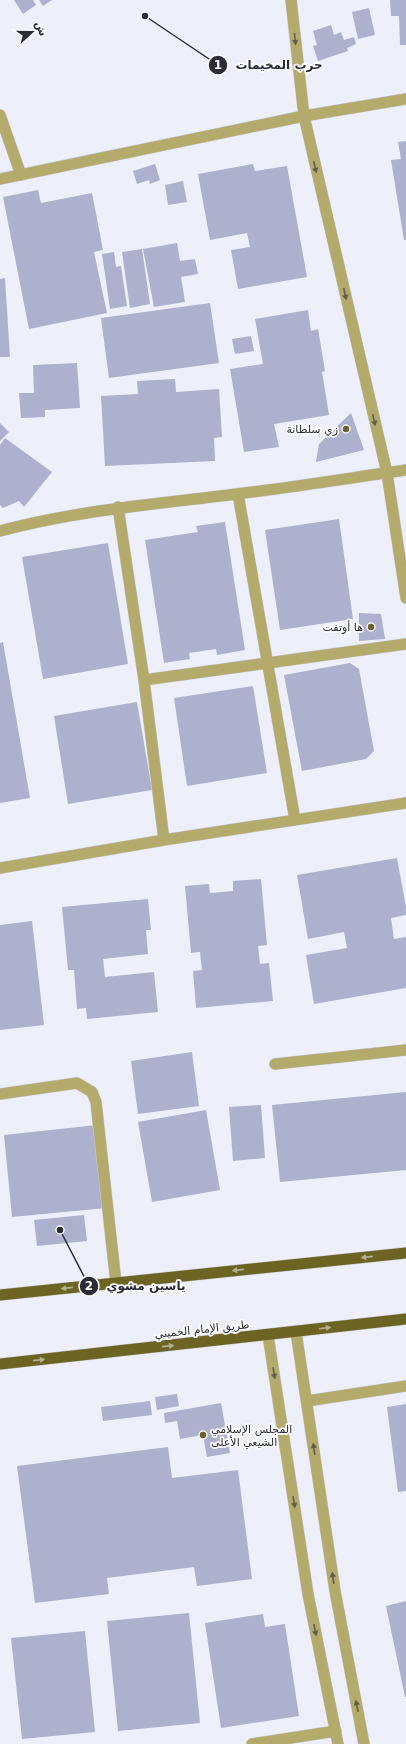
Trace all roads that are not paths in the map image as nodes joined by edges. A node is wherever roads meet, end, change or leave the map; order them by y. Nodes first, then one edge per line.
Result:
1 (291, 0) edge
2 (406, 99) edge
3 (0, 115) edge
4 (304, 116) junction
5 (22, 175) junction
6 (0, 179) edge
7 (406, 470) edge
8 (387, 473) junction
9 (238, 494) junction
10 (118, 507) junction
11 (0, 531) edge
12 (406, 598) edge
13 (406, 644) edge
14 (266, 663) junction
15 (144, 680) junction
16 (406, 803) edge
17 (295, 820) junction
18 (164, 840) junction
19 (0, 868) edge
20 (406, 1050) edge
21 (275, 1064) dead end
22 (0, 1094) edge
23 (406, 1253) edge
24 (116, 1283) junction
25 (0, 1295) edge
26 (406, 1319) edge
27 (296, 1332) junction
28 (268, 1335) junction
29 (0, 1364) edge
30 (406, 1386) edge
31 (307, 1401) junction
32 (336, 1731) junction
33 (252, 1744) edge
34 (338, 1744) edge
35 (364, 1744) edge

1 -> 4 street
2 - 4 street
3 - 5 street
4 - 5 street
4 -> 8 street
5 - 6 street
7 - 8 street
8 - 9 street
8 - 12 street
9 - 10 street
9 - 14 street
10 - 11 street
10 - 15 street
13 - 14 street
14 - 15 street
14 - 17 street
15 - 18 street
16 - 17 street
17 - 18 street
18 - 19 street
20 - 21 street
22 - 24 street
23 -> 24 highway
24 -> 25 highway
27 -> 26 highway, طريق الإمام الخميني
27 - 28 highway, طريق الإمام الخميني
27 - 31 street
29 -> 28 highway, طريق الإمام الخميني
28 -> 32 street
30 - 31 street
35 -> 31 street
32 - 33 street
32 - 34 street

